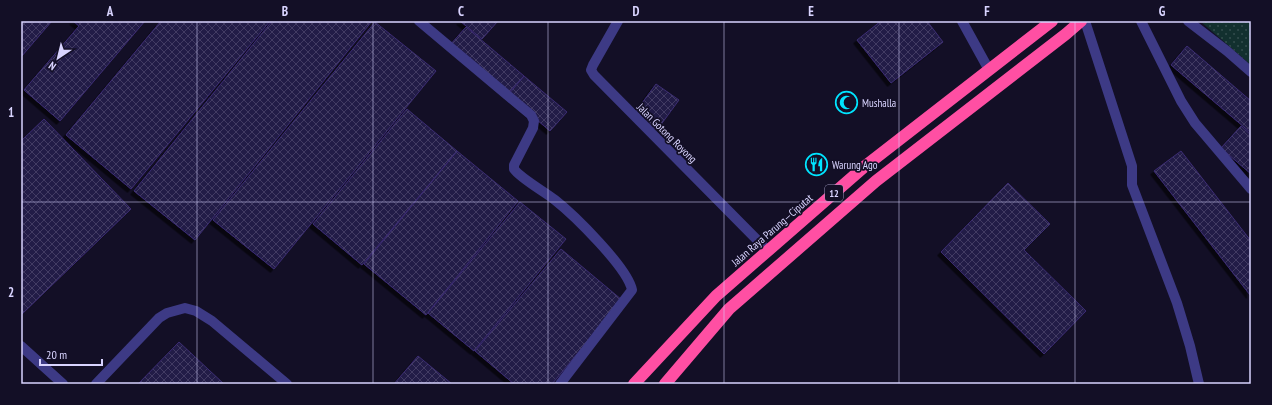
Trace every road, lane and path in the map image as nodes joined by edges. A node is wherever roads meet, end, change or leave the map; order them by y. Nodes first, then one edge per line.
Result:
1 (419, 21) edge
2 (618, 21) edge
3 (962, 21) edge
4 (1052, 21) edge
5 (1081, 21) edge
6 (1085, 21) edge
7 (1188, 21) edge
8 (1143, 22) edge
9 (989, 70) junction
10 (1251, 72) edge
11 (1251, 189) edge
12 (768, 251) junction
13 (21, 346) edge
14 (63, 384) edge
15 (96, 384) edge
16 (287, 384) edge
17 (560, 384) edge
18 (634, 384) edge
19 (665, 384) edge
20 (1199, 384) edge

1 - 17 street
2 - 12 street, Jalan Gotong Royong
3 - 9 street
4 - 9 highway, Jalan Raya Parung—Ciputat / 12
5 - 19 highway, 12
6 - 20 street
7 - 10 street
8 - 11 street
9 - 12 highway, Jalan Raya Parung—Ciputat / 12
12 - 18 highway, Jalan Raya Parung—Ciputat / 12
13 - 14 street
15 - 16 street

